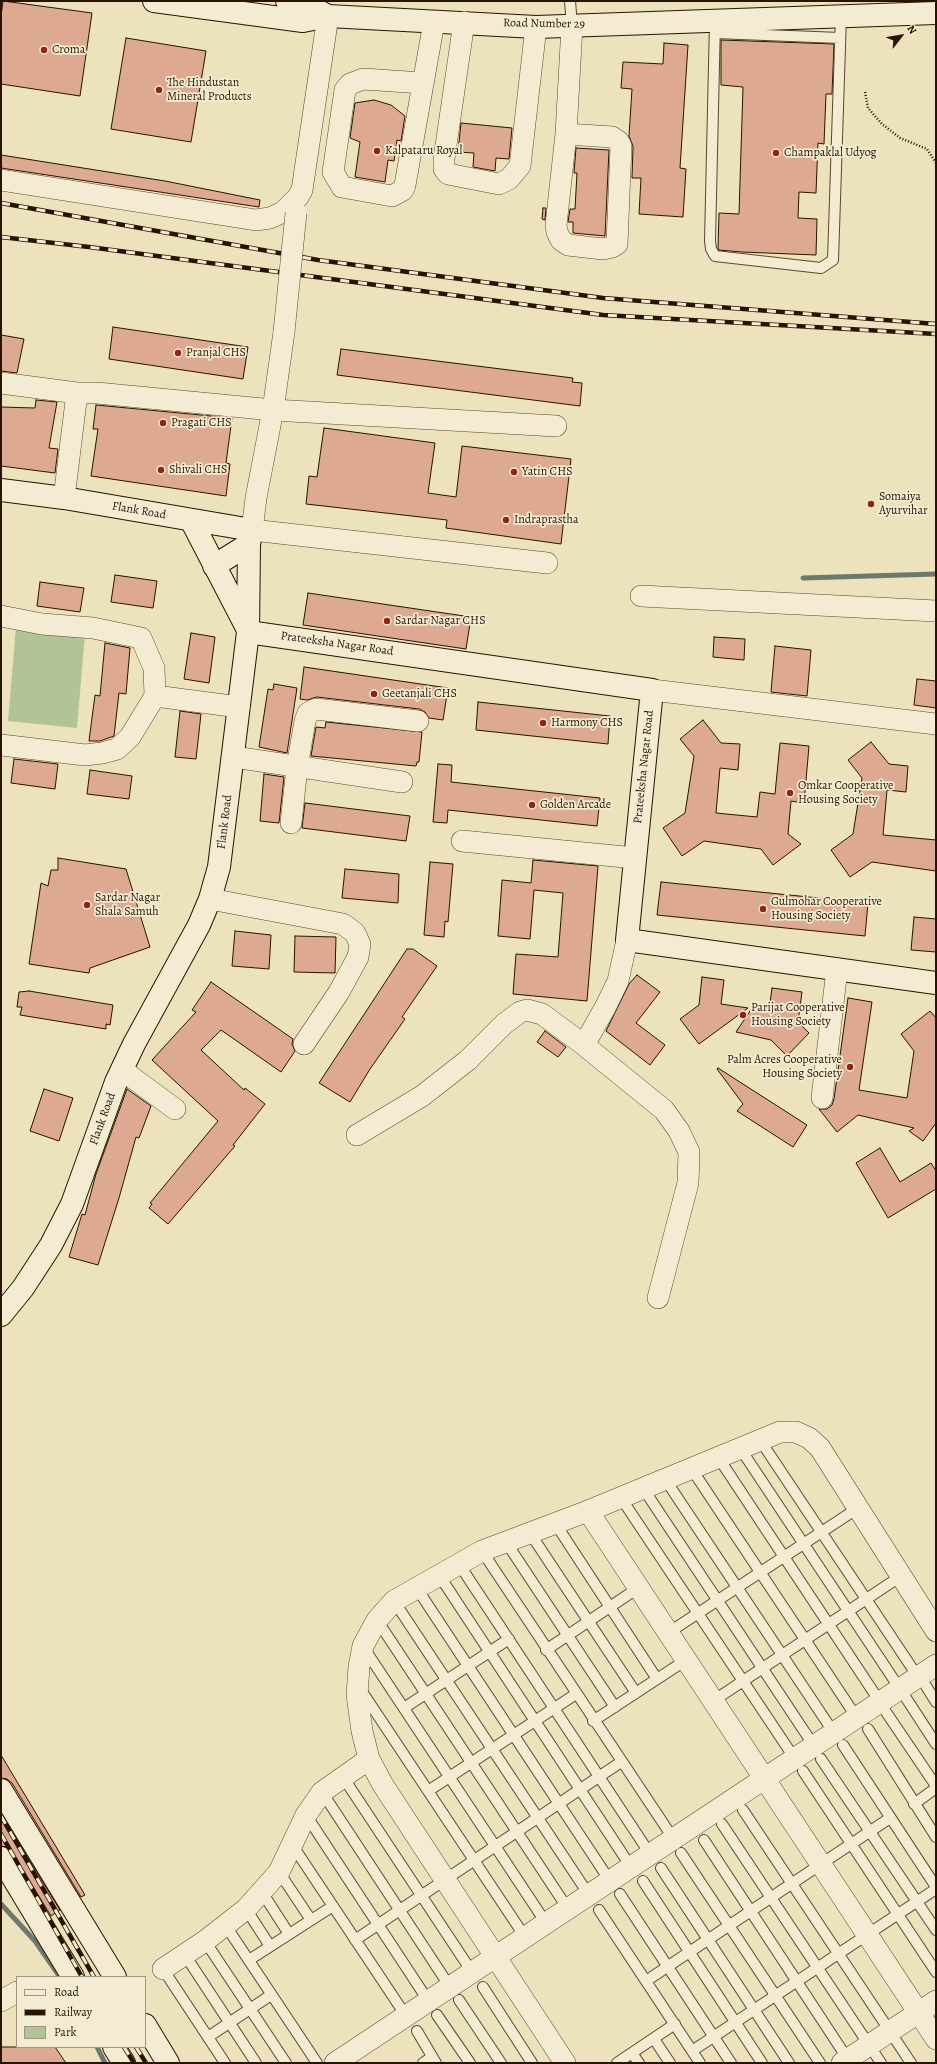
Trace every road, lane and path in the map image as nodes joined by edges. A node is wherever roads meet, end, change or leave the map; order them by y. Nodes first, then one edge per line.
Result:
1 (154, 1) edge
2 (287, 1) edge
3 (570, 1) edge
4 (329, 9) edge
5 (936, 13) edge
6 (841, 16) junction
7 (434, 22) junction
8 (464, 22) junction
9 (572, 26) junction
10 (536, 27) junction
11 (715, 27) junction
12 (840, 38) junction
13 (423, 83) junction
14 (865, 92) dead end
15 (566, 134) junction
16 (936, 163) edge
17 (1, 180) edge
18 (1, 187) edge
19 (297, 205) junction
20 (1, 383) edge
21 (76, 393) junction
22 (274, 410) junction
23 (556, 426) dead end
24 (1, 490) edge
25 (64, 498) junction
26 (191, 520) junction
27 (250, 537) junction
28 (547, 563) dead end
29 (214, 566) junction
30 (640, 596) dead end
31 (936, 611) edge
32 (1, 616) edge
33 (248, 632) junction
34 (652, 690) junction
35 (155, 696) junction
36 (239, 707) junction
37 (418, 721) dead end
38 (936, 724) edge
39 (1, 745) edge
40 (234, 757) junction
41 (297, 768) junction
42 (402, 782) dead end
43 (291, 823) dead end
44 (462, 841) dead end
45 (635, 858) junction
46 (210, 899) junction
47 (627, 940) junction
48 (837, 969) junction
49 (936, 983) edge
50 (304, 1044) dead end
51 (584, 1045) junction
52 (122, 1070) junction
53 (822, 1098) dead end
54 (175, 1109) dead end
55 (357, 1135) dead end
56 (658, 1298) dead end
57 (1, 1315) edge
58 (760, 1440) junction
59 (740, 1448) junction
60 (718, 1457) junction
61 (691, 1468) junction
62 (665, 1479) junction
63 (643, 1488) junction
64 (621, 1498) junction
65 (858, 1508) junction
66 (588, 1511) junction
67 (555, 1523) junction
68 (822, 1532) junction
69 (530, 1533) junction
70 (506, 1542) junction
71 (803, 1544) junction
72 (482, 1551) junction
73 (784, 1557) junction
74 (459, 1564) junction
75 (760, 1573) junction
76 (439, 1575) junction
77 (901, 1576) junction
78 (416, 1587) junction
79 (638, 1588) junction
80 (737, 1588) junction
81 (866, 1599) junction
82 (394, 1601) junction
83 (718, 1601) junction
84 (610, 1607) junction
85 (848, 1611) junction
86 (698, 1614) junction
87 (377, 1620) junction
88 (588, 1621) junction
89 (828, 1624) junction
90 (936, 1631) edge
91 (668, 1633) junction
92 (568, 1635) junction
93 (509, 1639) junction
94 (805, 1640) junction
95 (363, 1646) junction
96 (546, 1650) junction
97 (490, 1652) junction
98 (782, 1655) junction
99 (686, 1660) junction
100 (936, 1665) edge
101 (468, 1666) junction
102 (763, 1668) junction
103 (657, 1679) junction
104 (447, 1680) junction
105 (743, 1681) junction
106 (922, 1682) junction
107 (358, 1685) junction
108 (636, 1693) junction
109 (426, 1694) junction
110 (576, 1694) junction
111 (903, 1694) junction
112 (713, 1701) junction
113 (936, 1702) edge
114 (615, 1707) junction
115 (883, 1707) junction
116 (404, 1708) junction
117 (554, 1708) junction
118 (536, 1721) junction
119 (593, 1721) junction
120 (862, 1723) junction
121 (514, 1735) junction
122 (838, 1739) junction
123 (936, 1744) edge
124 (492, 1749) junction
125 (818, 1752) junction
126 (370, 1759) junction
127 (621, 1762) junction
128 (471, 1763) junction
129 (799, 1765) junction
130 (343, 1777) junction
131 (450, 1777) junction
132 (600, 1777) junction
133 (764, 1779) junction
134 (936, 1787) edge
135 (581, 1789) junction
136 (1, 1790) edge
137 (322, 1792) junction
138 (428, 1792) junction
139 (560, 1804) junction
140 (914, 1804) junction
141 (743, 1810) dead end
142 (306, 1816) junction
143 (538, 1818) junction
144 (890, 1818) junction
145 (722, 1824) dead end
146 (871, 1831) junction
147 (517, 1832) junction
148 (936, 1837) edge
149 (704, 1840) dead end
150 (851, 1844) junction
151 (293, 1846) junction
152 (495, 1846) junction
153 (677, 1846) junction
154 (1, 1858) edge
155 (474, 1861) junction
156 (656, 1861) junction
157 (820, 1864) junction
158 (279, 1872) junction
159 (637, 1874) junction
160 (445, 1880) junction
161 (792, 1883) junction
162 (615, 1887) junction
163 (936, 1888) edge
164 (262, 1892) junction
165 (421, 1896) junction
166 (771, 1898) junction
167 (594, 1902) junction
168 (918, 1902) junction
169 (333, 1906) junction
170 (246, 1909) junction
171 (568, 1909) junction
172 (400, 1910) junction
173 (750, 1911) junction
174 (898, 1915) junction
175 (311, 1920) junction
176 (546, 1923) junction
177 (378, 1925) junction
178 (226, 1926) junction
179 (729, 1926) junction
180 (936, 1930) edge
181 (289, 1934) junction
182 (867, 1935) junction
183 (525, 1937) junction
184 (355, 1940) junction
185 (707, 1940) junction
186 (205, 1941) junction
187 (270, 1946) junction
188 (689, 1952) junction
189 (839, 1954) junction
190 (185, 1955) junction
191 (496, 1957) junction
192 (249, 1960) junction
193 (667, 1967) junction
194 (818, 1968) junction
195 (163, 1969) joint
196 (936, 1972) edge
197 (72, 1976) edge
198 (114, 1976) edge
199 (477, 1980) junction
200 (646, 1981) junction
201 (797, 1981) junction
202 (16, 1993) edge
203 (455, 1993) junction
204 (272, 1995) junction
205 (775, 1996) junction
206 (1, 2001) edge
207 (936, 2001) edge
208 (433, 2008) junction
209 (250, 2009) junction
210 (754, 2010) junction
211 (918, 2012) junction
212 (735, 2022) junction
213 (230, 2023) junction
214 (411, 2024) junction
215 (674, 2024) junction
216 (146, 2028) edge
217 (890, 2031) junction
218 (713, 2036) junction
219 (208, 2037) junction
220 (654, 2039) junction
221 (936, 2040) edge
222 (869, 2045) junction
223 (115, 2048) edge
224 (692, 2050) junction
225 (632, 2053) junction
226 (434, 2060) edge
227 (528, 2062) edge
228 (847, 2062) edge
229 (124, 2063) edge
230 (168, 2063) edge
231 (225, 2063) edge
232 (256, 2063) edge
233 (286, 2063) edge
234 (317, 2063) edge
235 (335, 2063) edge
236 (424, 2063) edge
237 (470, 2063) edge
238 (501, 2063) edge
239 (565, 2063) edge
240 (617, 2063) edge
241 (639, 2063) edge
242 (670, 2063) edge
243 (700, 2063) edge
244 (731, 2063) edge
245 (762, 2063) edge
246 (789, 2063) edge
247 (820, 2063) edge
248 (880, 2063) edge
249 (911, 2063) edge

1 - 4 street, Road Number 29
2 - 4 street
3 - 9 lane
4 - 7 street, Road Number 29
4 - 19 street
5 - 6 street, Road Number 29
6 - 11 street, Road Number 29
6 - 12 lane
7 - 8 street, Road Number 29
7 - 13 street
8 - 10 street, Road Number 29
8 - 10 street
9 - 10 street, Road Number 29
9 - 11 street, Road Number 29
9 - 15 street
11 - 12 lane
11 - 12 lane
13 - 13 street
14 - 16 path
15 - 15 street
17 - 19 street
18 - 19 street
19 - 22 street, bridge
20 - 21 street
21 - 22 street
21 - 25 street
22 - 23 street
22 - 27 street
24 - 25 street, Flank Road
25 - 26 street, Flank Road
26 - 27 street, Flank Road
26 - 29 street
27 - 28 street
27 - 29 street
27 - 33 street, Flank Road
29 - 33 street
30 - 31 street
32 - 35 street
33 - 34 street, Prateeksha Nagar Road
33 - 36 street, Flank Road
34 - 38 street
34 - 45 street, Prateeksha Nagar Road
35 - 36 street
35 - 39 street
36 - 40 street, Flank Road
37 - 41 street
40 - 41 street
40 - 46 street, Flank Road
41 - 42 street
41 - 43 street
44 - 45 street
45 - 47 street, Prateeksha Nagar Road
46 - 50 street
46 - 52 street, Flank Road
47 - 48 street
47 - 51 street
48 - 49 street
48 - 53 street
51 - 55 street
51 - 56 street
52 - 54 street
52 - 57 street, Flank Road
58 - 59 street
58 - 65 street
58 - 68 lane
59 - 60 street
59 - 71 lane
60 - 61 street
60 - 73 lane
61 - 62 street
61 - 75 lane
62 - 63 street
62 - 80 lane
63 - 64 street
63 - 83 lane
64 - 66 street
64 - 86 lane
65 - 68 lane
65 - 77 street
66 - 67 street
66 - 79 street
67 - 69 street
67 - 84 lane
68 - 71 lane
68 - 81 lane
69 - 70 street
69 - 88 lane
70 - 72 street
70 - 92 lane
71 - 73 lane
71 - 85 lane
72 - 74 street
72 - 96 lane
73 - 75 lane
73 - 89 lane
74 - 76 street
74 - 93 lane
75 - 80 lane
75 - 94 lane
76 - 78 street
76 - 97 lane
77 - 81 lane
77 - 90 street
78 - 82 street
78 - 101 lane
79 - 84 lane
79 - 91 street
80 - 83 lane
80 - 98 lane
81 - 85 lane
81 - 106 lane
82 - 87 street
82 - 104 lane
83 - 86 lane
83 - 102 lane
84 - 88 lane
84 - 103 lane
85 - 89 lane
85 - 111 lane
86 - 91 lane
86 - 105 lane
87 - 95 street
87 - 109 lane
88 - 92 lane
88 - 108 lane
89 - 94 lane
89 - 115 lane
91 - 99 street
92 - 96 lane
92 - 114 lane
93 - 97 lane
93 - 117 lane
94 - 98 lane
94 - 120 lane
95 - 107 street
95 - 116 lane
96 - 110 lane
97 - 101 lane
97 - 118 lane
98 - 102 lane
98 - 122 lane
99 - 103 lane
99 - 112 street
100 - 106 street
101 - 104 lane
101 - 121 lane
102 - 105 lane
102 - 125 lane
103 - 108 lane
104 - 109 lane
104 - 124 lane
105 - 112 lane
105 - 129 lane
106 - 111 street
106 - 113 lane
107 - 126 street
107 - 138 lane
108 - 114 lane
109 - 116 lane
109 - 128 lane
110 - 117 lane
110 - 119 lane
111 - 115 street
111 - 123 lane
112 - 133 street
114 - 119 lane
115 - 120 street
115 - 134 lane
116 - 131 lane
117 - 118 lane
117 - 132 lane
118 - 121 lane
118 - 135 lane
119 - 127 lane
120 - 122 street
120 - 140 lane
121 - 124 lane
121 - 139 lane
122 - 125 street
122 - 144 lane
124 - 128 lane
124 - 143 lane
125 - 129 street
125 - 146 lane
126 - 130 street
126 - 160 street
127 - 132 lane
127 - 153 lane
128 - 131 lane
128 - 147 lane
129 - 133 street
129 - 150 lane
130 - 137 street
130 - 165 lane
131 - 138 lane
131 - 152 lane
132 - 135 lane
132 - 156 lane
133 - 153 street
133 - 157 street
134 - 140 lane
135 - 139 lane
135 - 159 lane
136 - 198 street
137 - 142 street
137 - 172 lane
138 - 155 lane
139 - 143 lane
139 - 162 lane
140 - 148 lane
141 - 161 lane
142 - 151 street
142 - 177 lane
143 - 147 lane
143 - 167 lane
144 - 146 lane
144 - 163 lane
145 - 166 lane
146 - 150 lane
146 - 168 lane
147 - 152 lane
147 - 171 lane
149 - 173 lane
150 - 157 lane
150 - 174 lane
151 - 158 street
151 - 169 lane
152 - 155 lane
152 - 176 lane
153 - 156 street
153 - 179 lane
154 - 197 street
155 - 160 lane
155 - 183 lane
156 - 159 street
156 - 185 lane
157 - 161 lane
157 - 182 street
158 - 164 street
158 - 175 lane
159 - 162 street
159 - 188 lane
160 - 165 lane
160 - 191 street
161 - 166 lane
161 - 189 lane
162 - 167 street
162 - 193 lane
163 - 168 lane
164 - 170 street
164 - 181 lane
165 - 172 lane
165 - 199 lane
166 - 173 lane
166 - 194 lane
167 - 171 street
167 - 200 lane
168 - 174 lane
168 - 180 lane
169 - 175 lane
169 - 184 lane
170 - 178 street
170 - 187 lane
171 - 176 street
172 - 177 lane
172 - 203 lane
173 - 179 lane
173 - 201 lane
174 - 182 lane
174 - 196 lane
175 - 181 lane
176 - 183 street
177 - 184 lane
177 - 208 lane
178 - 186 street
178 - 192 lane
179 - 185 lane
179 - 205 lane
181 - 187 lane
182 - 189 lane
182 - 211 street
183 - 191 street
184 - 214 lane
185 - 188 lane
185 - 210 lane
186 - 190 street
186 - 209 lane
187 - 192 lane
188 - 193 lane
188 - 212 lane
189 - 194 lane
189 - 217 lane
190 - 195 street
190 - 213 lane
191 - 199 street
191 - 239 street
192 - 204 lane
193 - 200 lane
193 - 218 lane
194 - 201 lane
194 - 222 lane
195 - 219 lane
199 - 203 street
199 - 227 lane
200 - 215 lane
201 - 205 lane
201 - 228 lane
202 - 206 street
203 - 208 street
203 - 238 lane
204 - 209 lane
204 - 234 lane
205 - 210 lane
205 - 247 lane
207 - 211 street
208 - 214 street
208 - 237 lane
209 - 213 lane
209 - 233 lane
210 - 212 lane
210 - 246 lane
211 - 217 street
211 - 221 street
212 - 218 lane
212 - 245 lane
213 - 219 lane
213 - 232 lane
214 - 226 lane
214 - 235 street
215 - 220 lane
215 - 224 lane
216 - 230 street
217 - 222 street
217 - 249 lane
218 - 224 lane
218 - 244 lane
219 - 231 lane
220 - 225 lane
220 - 242 lane
222 - 228 street
222 - 248 lane
223 - 229 street
224 - 243 lane
225 - 240 lane
225 - 241 lane
226 - 236 lane

